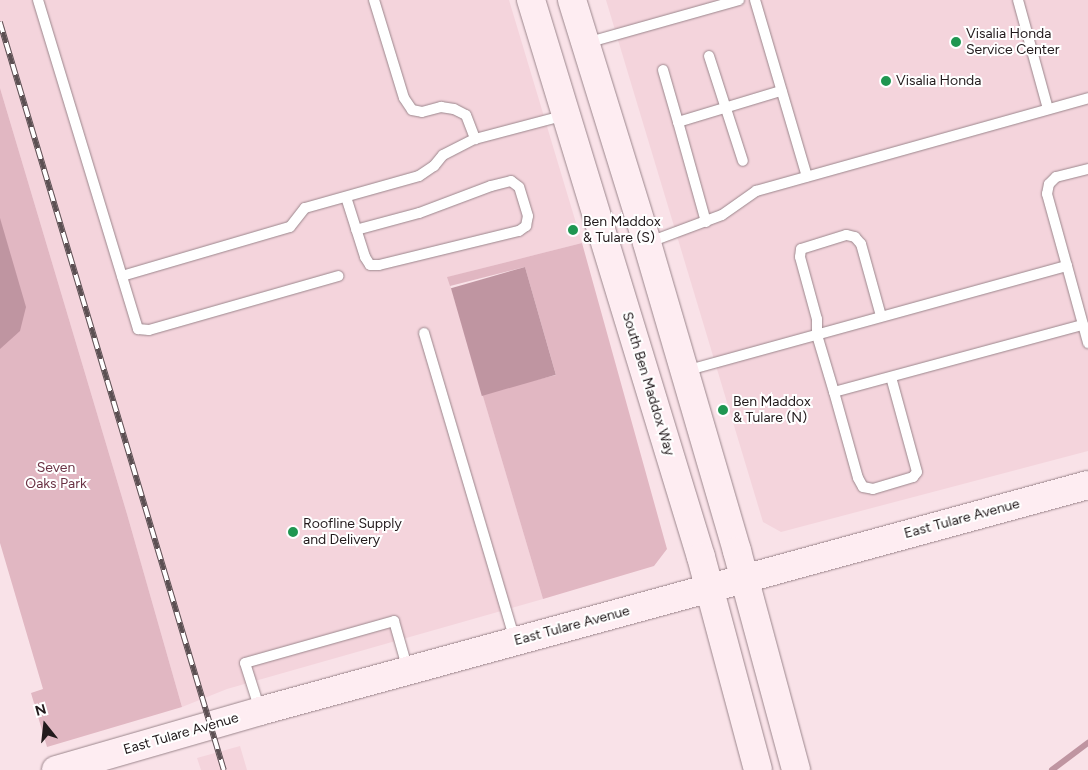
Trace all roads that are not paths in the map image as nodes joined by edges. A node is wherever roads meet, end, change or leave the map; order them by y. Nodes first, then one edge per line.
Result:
1 (38, 0) edge
2 (374, 0) edge
3 (531, 0) edge
4 (553, 0) edge
5 (572, 0) edge
6 (739, 0) edge
7 (755, 0) edge
8 (1018, 0) edge
9 (586, 43) junction
10 (709, 56) dead end
11 (663, 70) dead end
12 (781, 91) junction
13 (1088, 98) edge
14 (726, 107) junction
15 (1048, 109) junction
16 (566, 114) junction
17 (678, 122) junction
18 (475, 139) junction
19 (743, 161) dead end
20 (1088, 169) edge
21 (807, 178) junction
22 (346, 197) junction
23 (706, 222) junction
24 (356, 230) junction
25 (648, 243) junction
26 (1067, 266) junction
27 (122, 276) junction
28 (338, 276) dead end
29 (881, 316) junction
30 (1083, 325) junction
31 (424, 332) dead end
32 (817, 335) junction
33 (1088, 342) edge
34 (684, 371) junction
35 (891, 377) junction
36 (834, 392) junction
37 (1088, 485) edge
38 (745, 579) junction
39 (709, 589) junction
40 (515, 642) junction
41 (408, 670) junction
42 (260, 711) junction
43 (56, 770) edge
44 (758, 770) edge
45 (796, 770) edge

1 - 27 lane
2 - 18 lane
3 - 16 main road, South Ben Maddox Way
4 - 9 main road
5 - 9 main road
6 - 9 lane
7 - 12 lane
8 - 15 lane
9 - 25 main road
10 - 14 lane
11 - 17 lane
12 - 14 lane
12 - 21 lane
13 - 15 lane
14 - 17 lane
14 - 19 lane
15 - 21 lane
16 - 18 lane
16 - 39 main road, South Ben Maddox Way
17 - 23 lane
18 - 22 lane
20 - 26 lane
21 - 23 lane
22 - 24 lane
22 - 27 lane
23 - 25 lane
24 - 24 lane
25 - 34 main road
26 - 29 lane
26 - 30 lane
27 - 28 lane
29 - 32 lane
29 - 32 lane
30 - 33 lane
30 - 35 lane
31 - 40 lane
32 - 34 lane
32 - 36 lane
34 - 38 main road
35 - 36 lane
35 - 36 lane
37 - 38 main road, East Tulare Avenue
38 - 39 main road, East Tulare Avenue
38 - 45 main road
39 - 40 main road, East Tulare Avenue
39 - 44 main road, South Ben Maddox Way
40 - 41 main road, East Tulare Avenue
41 - 42 main road, East Tulare Avenue
41 - 42 lane
42 - 43 main road, East Tulare Avenue

